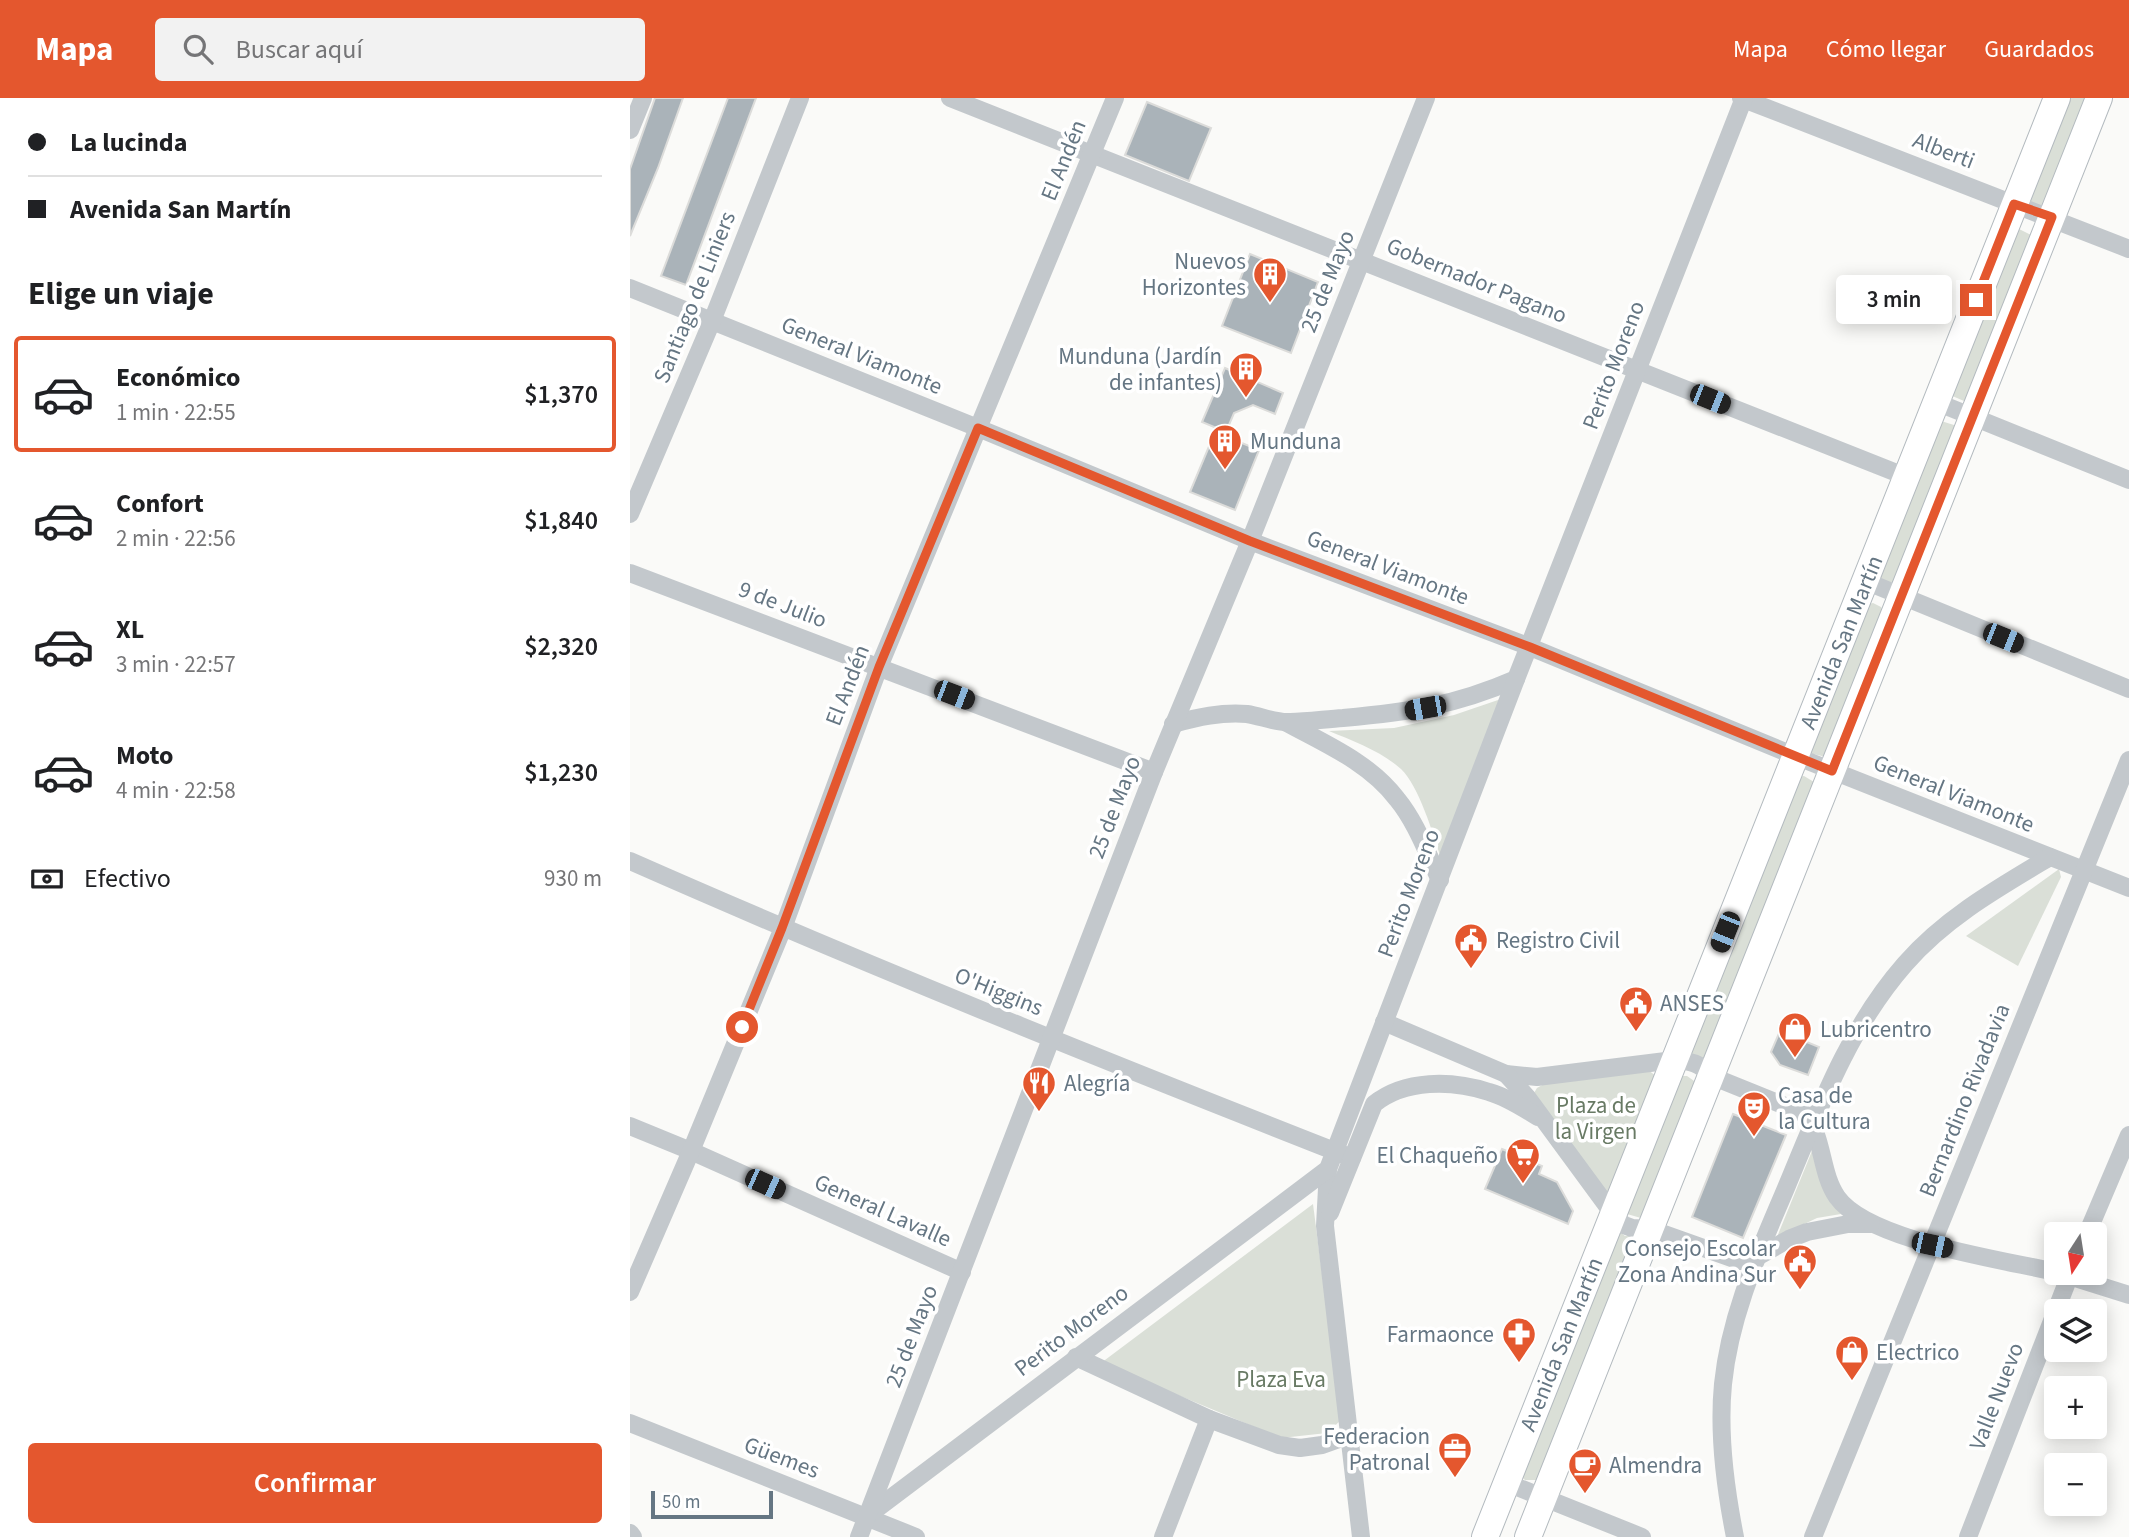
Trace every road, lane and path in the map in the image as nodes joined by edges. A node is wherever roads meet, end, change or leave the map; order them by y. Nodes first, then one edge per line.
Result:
1 (643, 98) edge
2 (800, 98) edge
3 (950, 98) edge
4 (1115, 98) edge
5 (1426, 98) edge
6 (1743, 98) edge
7 (2057, 98) edge
8 (2099, 98) edge
9 (630, 130) edge
10 (1093, 154) junction
11 (2014, 204) junction
12 (2052, 217) junction
13 (2129, 248) edge
14 (1362, 261) junction
15 (630, 288) edge
16 (712, 321) junction
17 (1637, 370) junction
18 (1936, 402) junction
19 (1973, 417) junction
20 (978, 428) junction
21 (1907, 477) junction
22 (2129, 480) edge
23 (630, 514) edge
24 (1250, 541) junction
25 (630, 573) edge
26 (1865, 581) junction
27 (1901, 596) junction
28 (1530, 647) junction
29 (879, 667) junction
30 (1516, 679) junction
31 (2129, 689) edge
32 (1287, 723) junction
33 (1173, 724) junction
34 (1795, 756) junction
35 (2129, 760) edge
36 (1832, 771) junction
37 (1154, 772) junction
38 (2050, 857) junction
39 (630, 860) edge
40 (2084, 871) junction
41 (1440, 880) junction
42 (2129, 888) edge
43 (782, 928) junction
44 (1384, 1022) junction
45 (1051, 1039) junction
46 (1674, 1060) junction
47 (1506, 1074) junction
48 (1711, 1076) junction
49 (1544, 1121) junction
50 (1813, 1124) junction
51 (630, 1126) edge
52 (2129, 1135) edge
53 (691, 1151) junction
54 (1333, 1151) junction
55 (1352, 1158) junction
56 (1328, 1169) junction
57 (1613, 1214) junction
58 (2092, 1222) edge
59 (1871, 1224) junction
60 (1325, 1226) junction
61 (1650, 1229) junction
62 (1932, 1245) junction
63 (1757, 1257) junction
64 (2044, 1269) edge
65 (962, 1272) junction
66 (2059, 1285) edge
67 (2099, 1285) edge
68 (630, 1292) edge
69 (2129, 1295) edge
70 (1076, 1357) junction
71 (1209, 1419) junction
72 (630, 1423) edge
73 (1350, 1435) junction
74 (1507, 1483) junction
75 (1544, 1497) junction
76 (867, 1517) junction
77 (630, 1533) edge
78 (633, 1537) edge
79 (859, 1537) edge
80 (916, 1537) edge
81 (1163, 1537) edge
82 (1362, 1537) edge
83 (1485, 1537) edge
84 (1528, 1537) edge
85 (1642, 1537) edge
86 (1735, 1537) edge
87 (1813, 1537) edge
88 (1968, 1537) edge

1 - 9 street
2 - 16 street, Santiago de Liniers
3 - 10 street, Gobernador Pagano
4 - 10 street, El Andén
5 - 14 street, 25 de Mayo
6 - 11 street, Alberti
6 - 17 street, Perito Moreno
7 - 11 main road, Avenida San Martín
8 - 12 main road, Avenida San Martín
10 - 14 street, Gobernador Pagano
10 - 20 street, El Andén
11 - 12 street, Alberti
11 - 18 main road, Avenida San Martín
12 - 13 street, Alberti
12 - 19 main road, Avenida San Martín
14 - 17 street, Gobernador Pagano
14 - 24 street, 25 de Mayo
15 - 16 street, General Viamonte
16 - 20 street, General Viamonte
16 - 23 street, Santiago de Liniers
17 - 21 street, Gobernador Pagano
17 - 28 street, Perito Moreno
18 - 19 street
18 - 21 main road, Avenida San Martín
19 - 22 street
19 - 27 main road, Avenida San Martín
20 - 24 street, General Viamonte
20 - 29 street, El Andén
21 - 26 main road, Avenida San Martín
24 - 28 street, General Viamonte
24 - 33 street, 25 de Mayo
25 - 29 street, 9 de Julio
26 - 27 street
26 - 34 main road, Avenida San Martín
27 - 31 street
27 - 36 main road, Avenida San Martín
28 - 30 street, Perito Moreno
28 - 34 street, General Viamonte
29 - 37 street, 9 de Julio
29 - 43 street, El Andén
30 - 32 street
30 - 41 street, Perito Moreno
32 - 33 street
32 - 41 street
33 - 37 street, 25 de Mayo
34 - 36 street, General Viamonte
34 - 46 main road, Avenida San Martín
35 - 40 street, Bernardino Rivadavia
36 - 38 street, General Viamonte
36 - 48 main road, Avenida San Martín
37 - 45 street, 25 de Mayo
38 - 40 street, General Viamonte
38 - 50 street
39 - 43 street, O'Higgins
40 - 42 street, General Viamonte
40 - 62 street, Bernardino Rivadavia
41 - 44 street, Perito Moreno
43 - 45 street, O'Higgins
43 - 53 street, El Andén
44 - 47 street
44 - 54 street, Perito Moreno
45 - 54 street, O'Higgins
45 - 65 street, 25 de Mayo
46 - 47 street
46 - 48 street
46 - 57 main road, Avenida San Martín
47 - 49 street
48 - 50 street
48 - 61 main road, Avenida San Martín
49 - 55 street
49 - 57 street
50 - 59 street
50 - 63 street
51 - 53 street, General Lavalle
52 - 58 street
53 - 65 street, General Lavalle
53 - 68 street, El Andén
54 - 55 street, O'Higgins
54 - 56 street, Perito Moreno
55 - 60 street
56 - 60 street
56 - 70 street, Perito Moreno
57 - 61 street
57 - 74 main road, Avenida San Martín
59 - 62 street
59 - 63 street
60 - 73 street
61 - 63 street
61 - 75 main road, Avenida San Martín
62 - 64 street
62 - 87 street, Bernardino Rivadavia
63 - 86 street
65 - 76 street, 25 de Mayo
66 - 88 street, Valle Nuevo
67 - 69 street
70 - 71 street
70 - 76 street, Perito Moreno
71 - 73 street
71 - 81 street
72 - 76 street, Güemes
73 - 82 street
74 - 75 street
74 - 83 main road, Avenida San Martín
75 - 84 main road, Avenida San Martín
75 - 85 street
76 - 79 street, 25 de Mayo
76 - 80 street, Güemes
77 - 78 street

